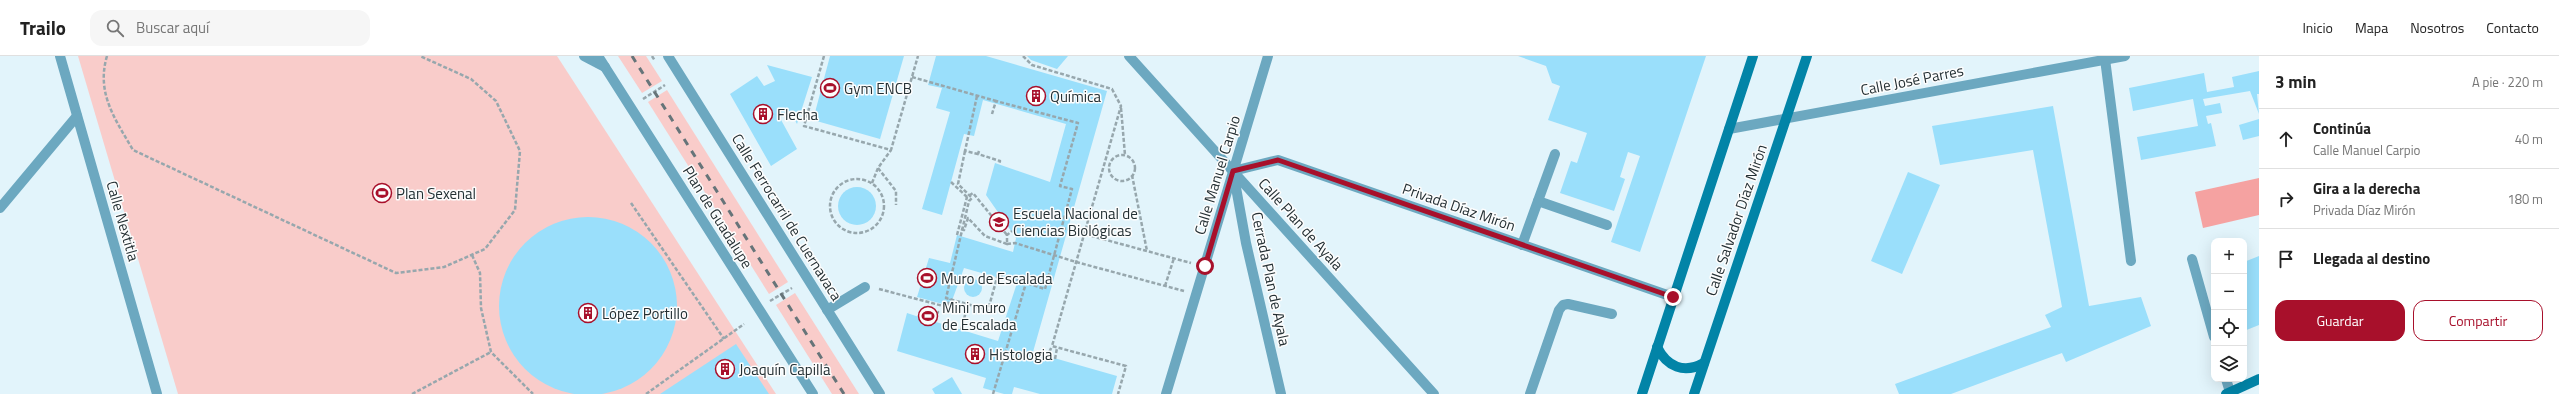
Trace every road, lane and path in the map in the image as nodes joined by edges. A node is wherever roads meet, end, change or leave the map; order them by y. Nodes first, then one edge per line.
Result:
1 (60, 56) edge
2 (107, 56) edge
3 (420, 56) edge
4 (584, 56) edge
5 (598, 56) edge
6 (668, 56) edge
7 (824, 56) edge
8 (918, 56) edge
9 (1023, 56) edge
10 (1129, 56) edge
11 (1268, 56) edge
12 (1752, 56) edge
13 (1808, 56) edge
14 (2125, 56) edge
15 (2106, 58) edge
16 (606, 68) junction
17 (912, 77) junction
18 (665, 85) dead end
19 (977, 96) junction
20 (643, 99) dead end
21 (996, 100) junction
22 (1121, 106) junction
23 (992, 114) dead end
24 (77, 116) junction
25 (1786, 119) junction
26 (1729, 129) junction
27 (892, 150) junction
28 (965, 152) junction
29 (1555, 154) dead end
30 (1126, 155) junction
31 (999, 164) dead end
32 (878, 168) junction
33 (1233, 171) junction
34 (1132, 176) junction
35 (951, 182) dead end
36 (872, 183) junction
37 (967, 197) junction
38 (1538, 201) junction
39 (630, 203) dead end
40 (896, 205) dead end
41 (0, 208) edge
42 (1607, 225) dead end
43 (1062, 228) junction
44 (961, 229) junction
45 (1012, 231) dead end
46 (1084, 233) junction
47 (957, 235) dead end
48 (1007, 235) junction
49 (1007, 244) junction
50 (1522, 245) junction
51 (1147, 251) junction
52 (472, 255) junction
53 (1054, 256) junction
54 (1174, 258) junction
55 (2192, 258) dead end
56 (2131, 261) dead end
57 (1076, 262) junction
58 (1205, 266) junction
59 (1026, 283) junction
60 (1165, 286) junction
61 (865, 287) dead end
62 (792, 288) dead end
63 (878, 289) dead end
64 (1196, 294) junction
65 (1673, 297) junction
66 (950, 299) junction
67 (770, 301) dead end
68 (928, 302) junction
69 (968, 304) junction
70 (827, 310) junction
71 (1612, 314) dead end
72 (935, 315) dead end
73 (744, 324) dead end
74 (2211, 326) edge
75 (961, 330) dead end
76 (724, 339) junction
77 (1052, 346) junction
78 (1658, 347) junction
79 (1057, 348) junction
80 (491, 352) junction
81 (1048, 357) dead end
82 (1055, 359) dead end
83 (1704, 363) junction
84 (2259, 379) edge
85 (2226, 382) edge
86 (2228, 393) edge
87 (156, 394) edge
88 (412, 394) edge
89 (533, 394) edge
90 (646, 394) edge
91 (813, 394) edge
92 (880, 394) edge
93 (993, 394) edge
94 (1118, 394) edge
95 (1166, 394) edge
96 (1281, 394) edge
97 (1434, 394) edge
98 (1530, 394) edge
99 (1642, 394) edge
100 (1694, 394) edge

1 - 24 street, Calle Nextitla
2 - 52 path
3 - 52 path
4 - 16 street
5 - 16 street, Plan de Guadalupe
6 - 70 street, Calle Ferrocarril de Cuernavaca
7 - 27 path
8 - 17 path
9 - 22 path
10 - 33 street, Calle Plan de Ayala
11 - 33 street, Calle Manuel Carpio
12 - 26 street
13 - 25 street, Calle Salvador Díaz Mirón
14 - 15 street, Calle José Parres
15 - 25 street, Calle José Parres
15 - 56 street
16 - 91 street, Plan de Guadalupe
17 - 19 path
17 - 27 path
18 - 20 path
19 - 21 path
19 - 28 path
21 - 23 path
21 - 43 path
22 - 30 path
22 - 46 path
24 - 41 street
24 - 87 street, Calle Nextitla
25 - 26 street, Calle José Parres
25 - 83 street, Calle Salvador Díaz Mirón
26 - 65 street
27 - 32 path
28 - 31 path
28 - 44 path
29 - 38 street
30 - 34 path
30 - 34 path
32 - 36 path
32 - 40 path
33 - 50 street, Privada Díaz Mirón
33 - 58 street, Calle Manuel Carpio
33 - 96 street, Cerrada Plan de Ayala
33 - 97 street, Calle Plan de Ayala
34 - 51 path
35 - 37 path
36 - 36 path
37 - 47 path
37 - 48 path
38 - 42 street
38 - 50 street
39 - 76 path
43 - 46 path
43 - 53 path
44 - 49 path
44 - 66 path
45 - 48 path
46 - 51 path
46 - 57 path
48 - 49 path
49 - 53 path
50 - 65 street, Privada Díaz Mirón
51 - 54 path
52 - 80 path
53 - 57 path
53 - 59 path
54 - 58 path
54 - 60 path
55 - 74 street
57 - 60 path
57 - 77 path
58 - 64 street, Calle Manuel Carpio
59 - 69 path
59 - 93 path
60 - 64 path
61 - 70 street
62 - 67 path
63 - 68 path
64 - 95 street, Calle Manuel Carpio
65 - 78 street
66 - 68 path
66 - 69 path
68 - 72 path
69 - 75 path
70 - 92 street, Calle Ferrocarril de Cuernavaca
71 - 98 street
73 - 76 path
76 - 90 path
77 - 79 path
77 - 81 path
78 - 83 street
78 - 99 street
79 - 82 path
79 - 94 path
80 - 88 path
80 - 89 path
83 - 100 street, Calle Salvador Díaz Mirón
84 - 86 street
85 - 86 street

